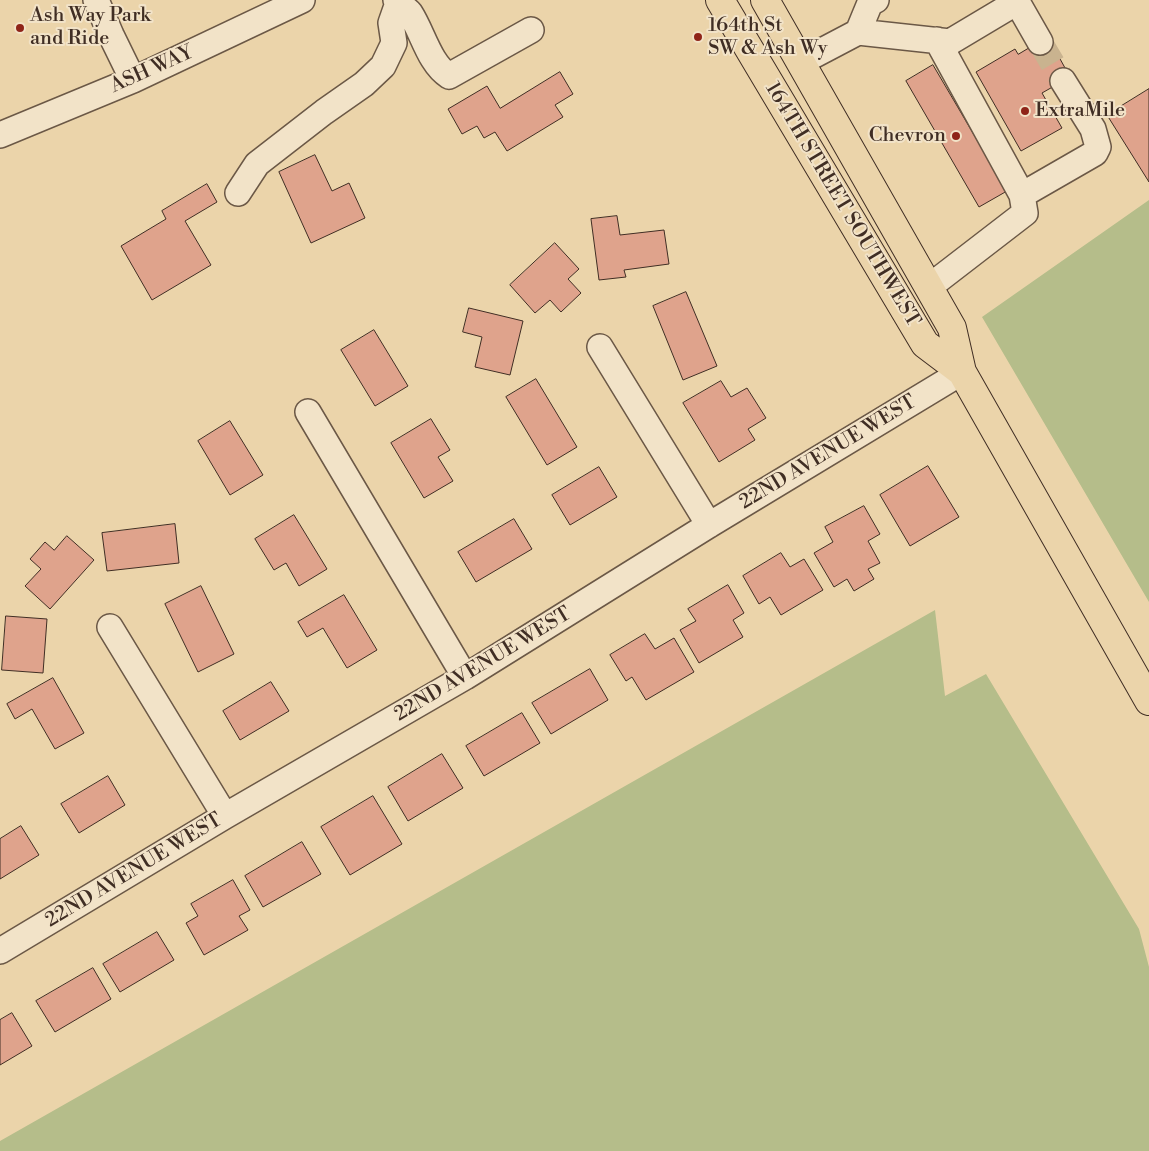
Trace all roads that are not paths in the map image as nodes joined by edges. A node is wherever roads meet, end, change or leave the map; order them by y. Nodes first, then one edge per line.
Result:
1 (96, 0) edge
2 (302, 0) edge
3 (720, 0) edge
4 (765, 0) edge
5 (876, 0) edge
6 (1016, 1) edge
7 (397, 2) edge
8 (530, 30) dead end
9 (858, 32) junction
10 (937, 40) junction
11 (1040, 42) tunnel mouth
12 (801, 62) junction
13 (133, 80) junction
14 (1063, 81) tunnel mouth
15 (0, 135) edge
16 (238, 193) dead end
17 (1022, 195) junction
18 (929, 287) junction
19 (600, 347) dead end
20 (962, 372) junction
21 (308, 412) dead end
22 (710, 525) junction
23 (110, 627) dead end
24 (465, 678) junction
25 (1149, 701) edge
26 (225, 816) junction
27 (0, 951) edge

1 - 13 street
2 - 13 street, ASH WAY
3 - 20 main road, 164TH STREET SOUTHWEST
4 - 12 main road, 164TH STREET SOUTHWEST
5 - 9 street
6 - 10 street
6 - 11 street
7 - 8 street
7 - 16 street
9 - 10 street
9 - 12 street
10 - 17 street
12 - 18 main road, 164TH STREET SOUTHWEST
13 - 15 street, ASH WAY
14 - 17 street
17 - 18 street
18 - 20 main road, 164TH STREET SOUTHWEST
19 - 22 street
20 - 22 street, 22ND AVENUE WEST
20 - 25 main road, 164TH STREET SOUTHWEST
21 - 24 street
22 - 24 street, 22ND AVENUE WEST
23 - 26 street
24 - 26 street, 22ND AVENUE WEST
26 - 27 street, 22ND AVENUE WEST

